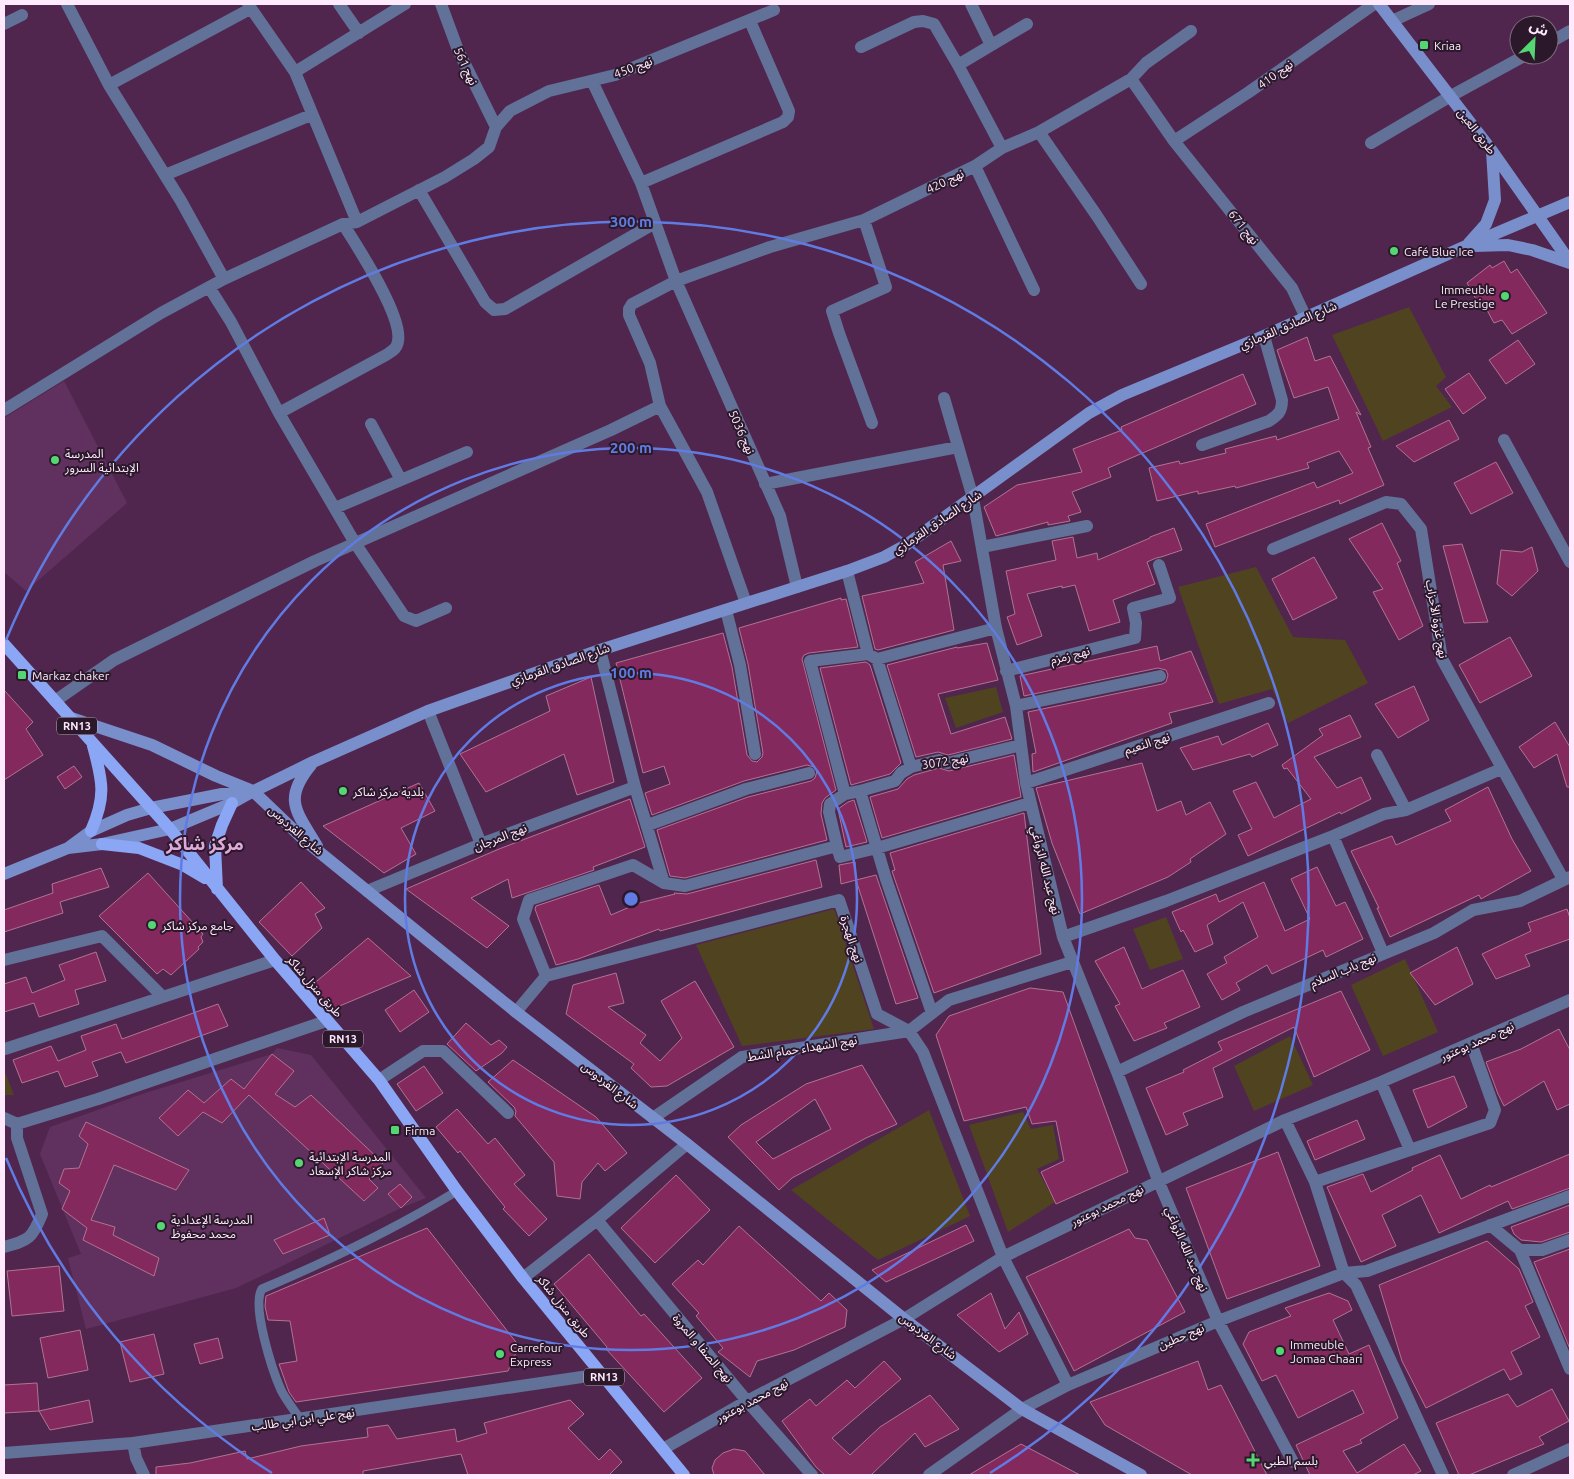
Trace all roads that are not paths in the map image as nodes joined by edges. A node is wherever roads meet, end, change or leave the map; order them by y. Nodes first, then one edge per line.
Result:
1 (67, 4) edge
2 (339, 4) edge
3 (405, 4) edge
4 (441, 4) edge
5 (971, 4) edge
6 (1374, 4) edge
7 (1379, 4) edge
8 (1428, 4) edge
9 (249, 6) edge
10 (774, 10) dead end
11 (22, 15) dead end
12 (750, 21) junction
13 (1392, 21) junction
14 (4, 24) edge
15 (1027, 24) dead end
16 (1191, 31) dead end
17 (1570, 31) edge
18 (359, 33) junction
19 (1559, 37) edge
20 (991, 46) junction
21 (861, 47) dead end
22 (1509, 64) edge
23 (958, 65) junction
24 (295, 72) junction
25 (1131, 79) junction
26 (592, 81) junction
27 (109, 85) junction
28 (1449, 96) junction
29 (311, 115) junction
30 (496, 128) junction
31 (1039, 132) junction
32 (1174, 141) junction
33 (1371, 143) dead end
34 (1002, 148) junction
35 (1492, 151) junction
36 (976, 166) junction
37 (165, 175) junction
38 (641, 183) junction
39 (419, 190) junction
40 (1570, 202) edge
41 (1537, 216) junction
42 (864, 220) junction
43 (357, 222) junction
44 (655, 223) junction
45 (342, 224) junction
46 (1466, 246) junction
47 (1570, 262) edge
48 (224, 279) junction
49 (676, 280) junction
50 (1141, 284) dead end
51 (209, 287) junction
52 (1034, 290) dead end
53 (1306, 318) junction
54 (1264, 336) junction
55 (944, 398) dead end
56 (660, 406) junction
57 (4, 410) edge
58 (279, 412) junction
59 (872, 422) dead end
60 (371, 424) dead end
61 (1504, 440) dead end
62 (1202, 445) dead end
63 (958, 447) junction
64 (466, 452) dead end
65 (401, 480) junction
66 (765, 484) junction
67 (973, 498) junction
68 (334, 508) junction
69 (1087, 526) dead end
70 (355, 542) junction
71 (982, 547) junction
72 (1273, 549) dead end
73 (1570, 562) edge
74 (1159, 565) dead end
75 (847, 571) junction
76 (797, 587) junction
77 (746, 604) junction
78 (446, 608) dead end
79 (726, 610) junction
80 (996, 628) junction
81 (4, 644) edge
82 (600, 650) junction
83 (873, 656) junction
84 (1006, 671) junction
85 (1160, 676) dead end
86 (55, 701) junction
87 (1269, 703) dead end
88 (1016, 706) junction
89 (428, 711) junction
90 (71, 718) junction
91 (91, 742) junction
92 (1021, 745) junction
93 (755, 754) dead end
94 (1377, 755) dead end
95 (313, 762) junction
96 (911, 767) junction
97 (1501, 768) junction
98 (810, 773) dead end
99 (1026, 784) junction
100 (636, 787) junction
101 (860, 791) junction
102 (250, 793) junction
103 (845, 794) junction
104 (232, 803) junction
105 (1030, 803) junction
106 (151, 808) junction
107 (1406, 810) junction
108 (648, 825) junction
109 (170, 829) junction
110 (91, 831) junction
111 (1333, 836) junction
112 (102, 844) junction
113 (481, 844) junction
114 (837, 846) junction
115 (68, 848) junction
116 (877, 848) junction
117 (320, 850) junction
118 (4, 874) edge
119 (1567, 878) edge
120 (664, 883) junction
121 (216, 887) junction
122 (367, 891) junction
123 (1063, 937) junction
124 (1383, 953) junction
125 (4, 960) edge
126 (275, 960) junction
127 (1072, 962) junction
128 (546, 976) junction
129 (163, 997) junction
130 (1570, 1000) edge
131 (516, 1012) junction
132 (932, 1014) junction
133 (326, 1021) junction
134 (909, 1031) junction
135 (1471, 1043) junction
136 (5, 1049) dead end
137 (1117, 1072) junction
138 (379, 1080) junction
139 (1381, 1082) junction
140 (508, 1113) dead end
141 (4, 1118) edge
142 (653, 1118) junction
143 (1286, 1120) junction
144 (17, 1124) junction
145 (687, 1144) junction
146 (1410, 1150) junction
147 (1158, 1180) junction
148 (1315, 1182) junction
149 (457, 1191) junction
150 (1570, 1196) edge
151 (597, 1220) junction
152 (1490, 1225) junction
153 (1570, 1240) edge
154 (4, 1248) edge
155 (1520, 1250) junction
156 (1003, 1257) junction
157 (1344, 1273) junction
158 (523, 1278) junction
159 (904, 1319) junction
160 (1218, 1321) junction
161 (1570, 1369) edge
162 (602, 1374) junction
163 (1068, 1385) junction
164 (747, 1401) junction
165 (1022, 1409) junction
166 (300, 1419) junction
167 (133, 1443) junction
168 (662, 1449) junction
169 (1570, 1449) edge
170 (4, 1453) edge
171 (1294, 1462) dead end
172 (144, 1475) edge
173 (684, 1475) edge
174 (812, 1475) edge
175 (929, 1475) edge
176 (1140, 1475) edge
177 (1443, 1475) edge
178 (1513, 1475) edge

1 - 27 street
2 - 18 street
3 - 18 street
4 - 30 street, نهج 561
5 - 20 street
6 - 32 street, نهج 410
7 - 13 main road, طريق العين
8 - 13 street
9 - 24 street
9 - 27 street
10 - 12 street, نهج 450
11 - 14 street
12 - 26 street, نهج 450
12 - 38 street
13 - 28 main road, طريق العين
15 - 20 street
16 - 25 street, نهج 420
17 - 19 street
18 - 24 street
20 - 23 street
21 - 23 street
22 - 28 street
23 - 34 street
24 - 29 street
25 - 31 street, نهج 420
25 - 32 street
26 - 30 street, نهج 450
26 - 38 street, نهج 5036
27 - 37 street
28 - 33 street
28 - 35 main road, طريق العين
29 - 37 street
29 - 43 street
30 - 39 street, نهج 450
31 - 34 street, نهج 420
31 - 50 street
32 - 53 street, نهج 671
34 - 36 street, نهج 420
35 - 41 main road, طريق العين
35 - 46 main road
36 - 42 street, نهج 420
36 - 52 street
37 - 48 street
38 - 44 street, نهج 5036
39 - 43 street, نهج 450
39 - 44 street
40 - 41 main road, شارع الصادق القرمازي
41 - 46 main road, شارع الصادق القرمازي
41 - 47 main road, طريق العين
42 - 49 street, نهج 420
42 - 59 street
43 - 45 street, نهج 450
44 - 49 street, نهج 5036
45 - 48 street, نهج 450
45 - 58 street
46 - 47 main road
46 - 53 main road, شارع الصادق القرمازي
48 - 51 street, نهج 450
49 - 56 street, نهج 420
49 - 66 street, نهج 5036
51 - 57 street, نهج 450
51 - 58 street
53 - 54 main road, شارع الصادق القرمازي
54 - 62 street
54 - 67 main road, شارع الصادق القرمازي
55 - 63 street, نهج عبد الله الزواغي
56 - 70 street
56 - 77 street
58 - 68 street
60 - 65 street
61 - 73 street
63 - 66 street
63 - 67 street, نهج عبد الله الزواغي
64 - 65 street
65 - 68 street
66 - 76 street, نهج 5036
67 - 71 street, نهج عبد الله الزواغي
67 - 75 main road, شارع الصادق القرمازي
68 - 70 street
69 - 71 street
70 - 78 street
70 - 86 street
71 - 80 street, نهج عبد الله الزواغي
72 - 97 street, نهج غزوة الأحزاب
74 - 84 street, نهج زمزم
75 - 76 main road, شارع الصادق القرمازي
75 - 83 street
76 - 77 main road, شارع الصادق القرمازي
77 - 79 main road, شارع الصادق القرمازي
79 - 82 main road, شارع الصادق القرمازي
79 - 93 street
80 - 83 street
80 - 84 street, نهج عبد الله الزواغي
81 - 86 main road, طريق منزل شاكر / RN13
82 - 89 main road, شارع الصادق القرمازي
82 - 100 street
83 - 96 street
83 - 103 street
84 - 88 street, نهج عبد الله الزواغي
85 - 88 street
86 - 90 main road, طريق منزل شاكر / RN13
87 - 99 street, نهج النعيم
88 - 92 street, نهج عبد الله الزواغي
89 - 95 main road, شارع الصادق القرمازي
89 - 113 street
90 - 91 main road, طريق منزل شاكر / RN13
90 - 102 main road, شارع الفردوس
91 - 106 main road, طريق منزل شاكر / RN13
91 - 110 main road
92 - 96 street, نهج 3072
92 - 99 street, نهج عبد الله الزواغي
94 - 107 street
95 - 102 main road, شارع الصادق القرمازي
95 - 117 main road
96 - 101 street, نهج 3072
97 - 107 street
97 - 119 street, نهج غزوة الأحزاب
98 - 108 street
99 - 105 street, نهج عبد الله الزواغي
100 - 108 street
100 - 113 street, نهج المرجان
101 - 103 street, نهج 3072
101 - 116 street
102 - 104 main road, شارع الصادق القرمازي
102 - 106 main road, شارع الصادق القرمازي
102 - 117 main road, شارع الفردوس
103 - 114 street
104 - 109 main road, شارع الصادق القرمازي
104 - 121 main road
105 - 116 street
105 - 123 street, نهج عبد الله الزواغي
106 - 109 main road, طريق منزل شاكر / RN13
106 - 110 main road, شارع الصادق القرمازي
107 - 111 street
108 - 120 street
109 - 112 main road, شارع الصادق القرمازي
109 - 121 main road, طريق منزل شاكر / RN13
110 - 115 main road, شارع الصادق القرمازي
111 - 123 street
111 - 124 street
112 - 115 main road, شارع الصادق القرمازي
112 - 121 main road
113 - 122 street, نهج المرجان
114 - 116 street
114 - 120 street
115 - 118 main road
116 - 132 street
117 - 122 main road, شارع الفردوس
119 - 124 street, نهج باب السلام
120 - 128 street
121 - 126 main road, طريق منزل شاكر / RN13
122 - 131 main road, شارع الفردوس
123 - 127 street, نهج عبد الله الزواغي
124 - 137 street, نهج باب السلام
125 - 129 street
126 - 129 street
126 - 133 main road, طريق منزل شاكر / RN13
127 - 132 street
127 - 137 street, نهج عبد الله الزواغي
128 - 131 street
128 - 134 street, نهج الهجرة
129 - 136 street
130 - 135 street, نهج محمد بوعتور
131 - 142 main road, شارع الفردوس
132 - 134 street
133 - 138 main road, طريق منزل شاكر / RN13
133 - 144 street
134 - 142 street, نهج الشهداء حمام الشط
134 - 156 street, نهج الهجرة
135 - 139 street, نهج محمد بوعتور
135 - 146 street
137 - 147 street, نهج عبد الله الزواغي
138 - 140 street
138 - 149 main road, طريق منزل شاكر / RN13
139 - 143 street, نهج محمد بوعتور
139 - 146 street
141 - 144 street
142 - 145 main road, شارع الفردوس
143 - 147 street, نهج محمد بوعتور
143 - 148 street
144 - 154 street
145 - 151 street
145 - 159 main road, شارع الفردوس
146 - 148 street
147 - 156 street, نهج محمد بوعتور
147 - 160 street, نهج عبد الله الزواغي
148 - 157 street
149 - 158 main road, طريق منزل شاكر / RN13
149 - 166 lane
150 - 152 street, نهج حطين
151 - 158 street
151 - 164 street, نهج الصفا و المروة
152 - 155 street
152 - 157 street, نهج حطين
153 - 155 street
155 - 161 street
156 - 159 street, نهج محمد بوعتور
156 - 163 street, نهج الهجرة
157 - 160 street, نهج حطين
157 - 177 street
158 - 162 main road, طريق منزل شاكر / RN13
159 - 164 street, نهج محمد بوعتور
159 - 165 main road, شارع الفردوس
160 - 163 street, نهج حطين
160 - 171 street, نهج عبد الله الزواغي
162 - 166 street, نهج علي ابن ابي طالب
162 - 168 main road, طريق منزل شاكر / RN13
163 - 165 street, نهج حطين
164 - 168 street, نهج محمد بوعتور
164 - 174 street, نهج الصفا و المروة
165 - 175 street, نهج حطين
165 - 176 main road, شارع الفردوس
166 - 167 street, نهج علي ابن ابي طالب
167 - 170 street, نهج علي ابن ابي طالب
167 - 172 street
168 - 173 main road, طريق منزل شاكر / RN13
169 - 178 street

